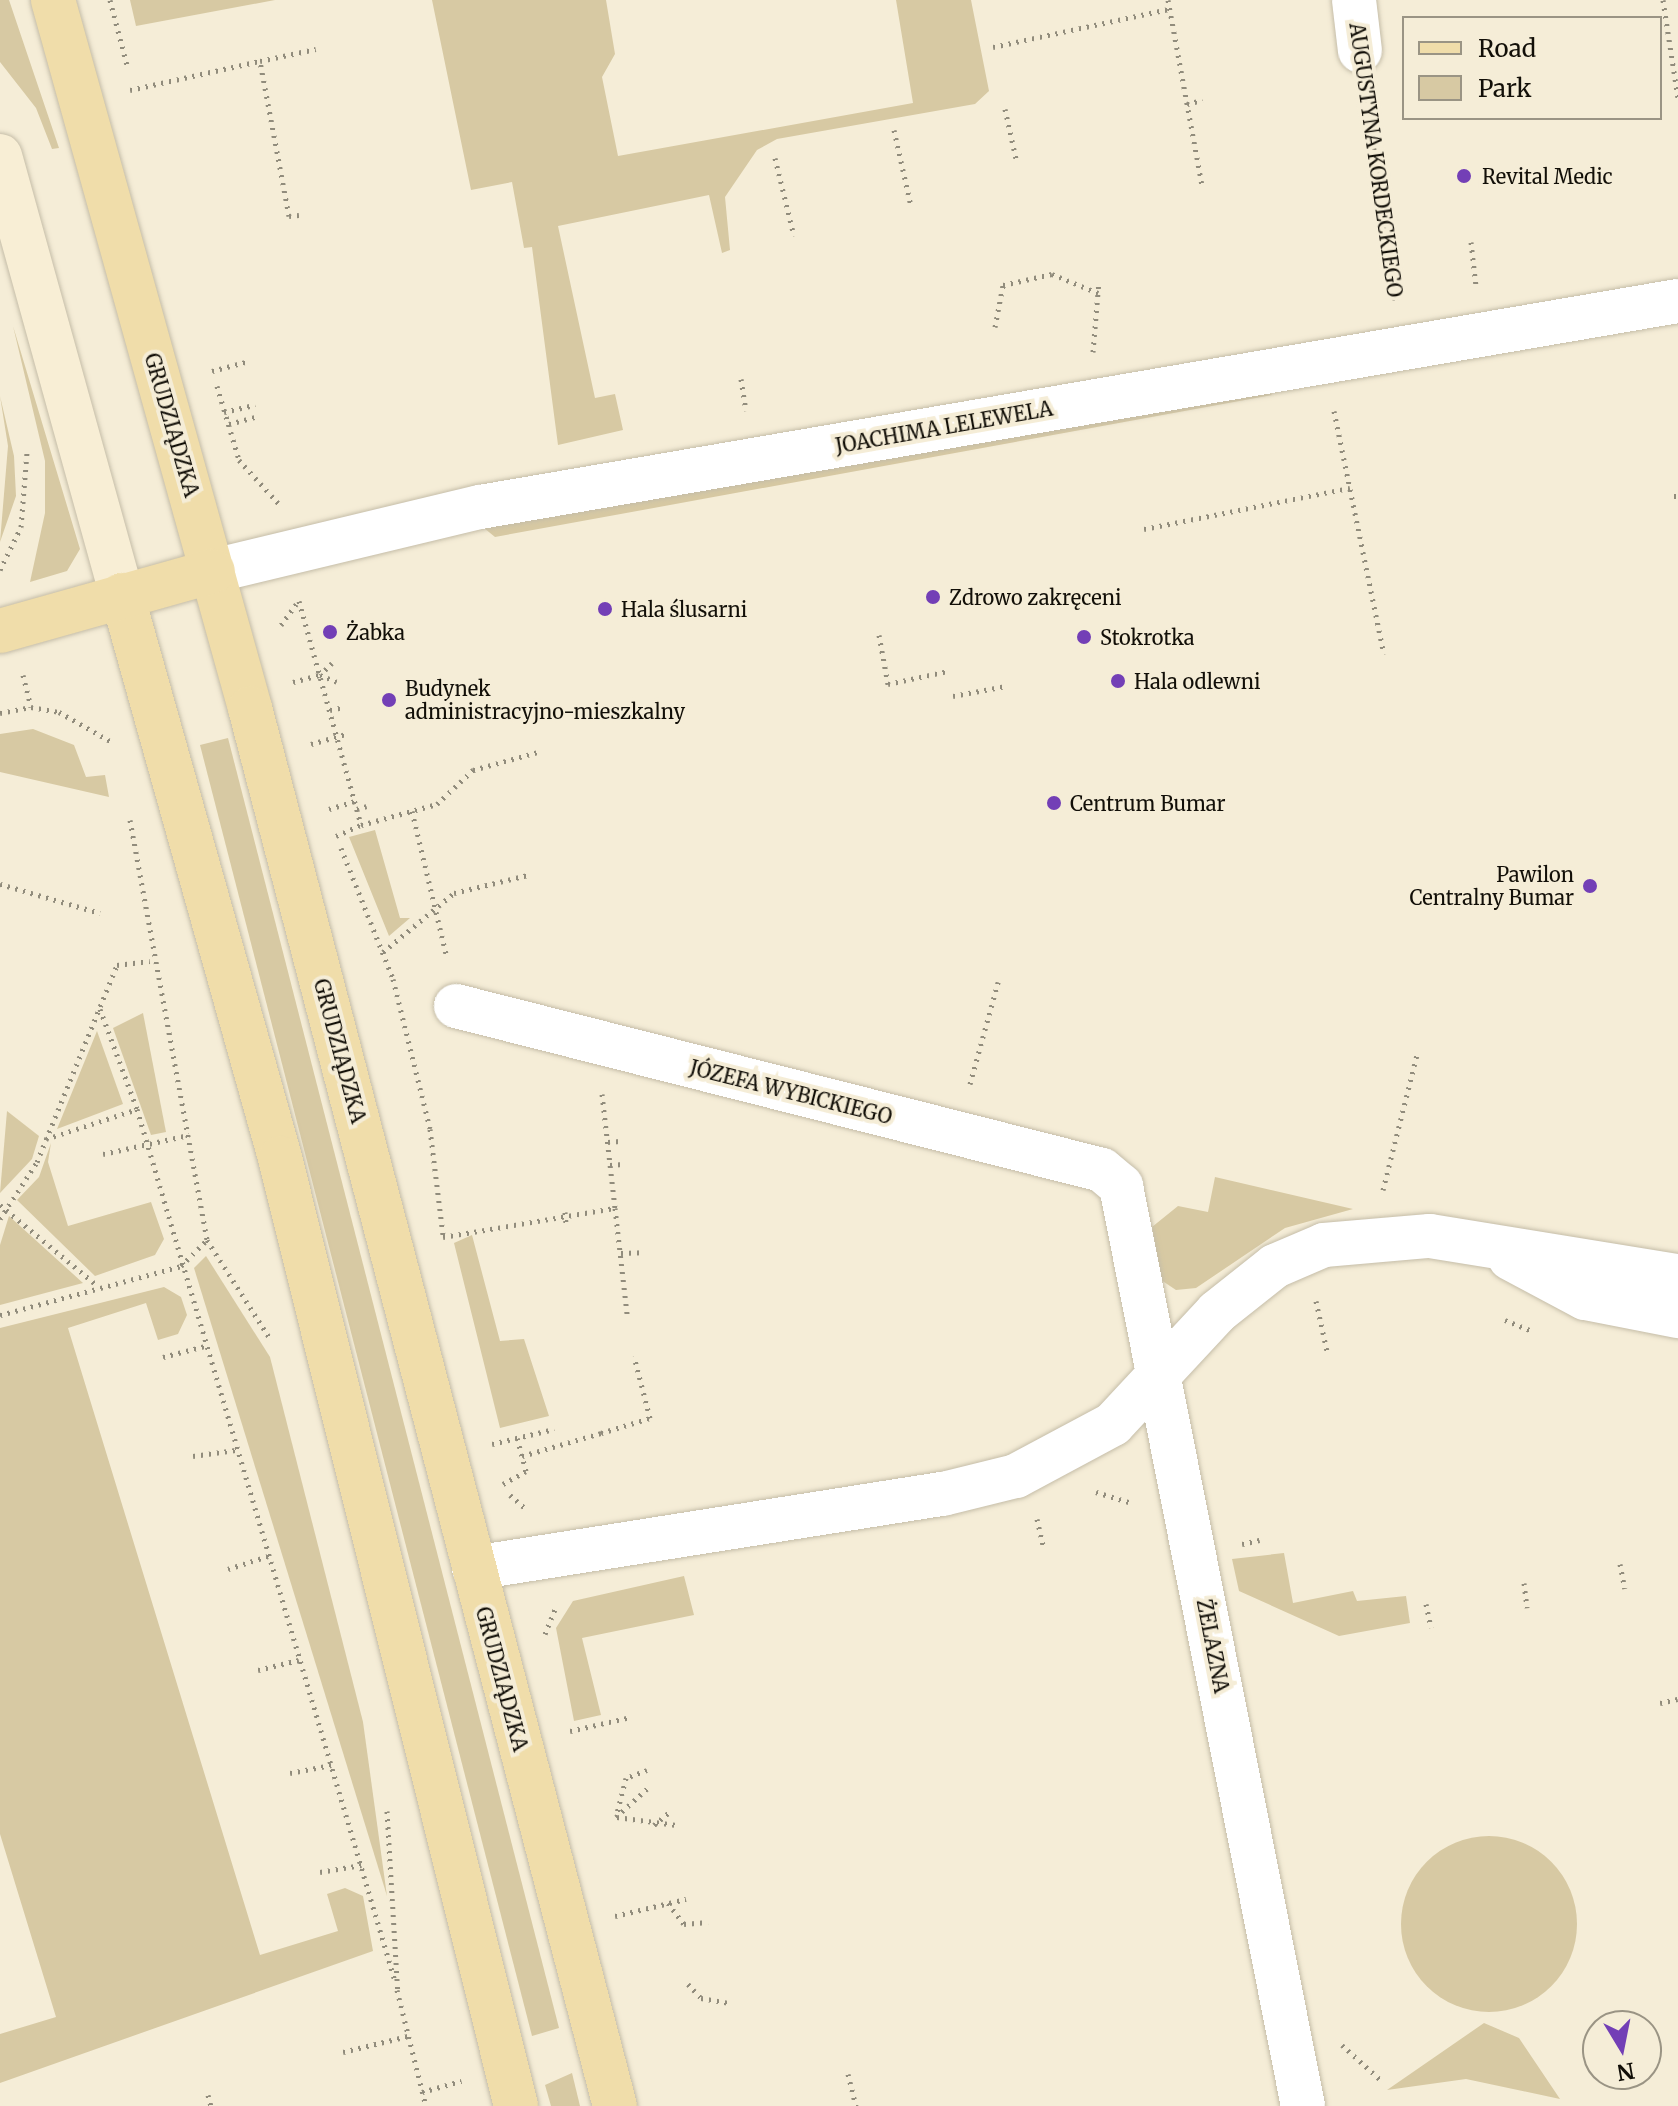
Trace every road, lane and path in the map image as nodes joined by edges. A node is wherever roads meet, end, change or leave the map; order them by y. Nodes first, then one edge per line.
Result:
1 (53, 0) edge
2 (110, 0) edge
3 (1168, 0) edge
4 (1354, 0) edge
5 (1663, 0) edge
6 (1169, 9) junction
7 (993, 47) dead end
8 (316, 49) dead end
9 (1360, 51) joint
10 (260, 61) junction
11 (130, 90) junction
12 (1678, 98) edge
13 (1202, 100) dead end
14 (134, 104) dead end
15 (1187, 104) junction
16 (1005, 109) dead end
17 (894, 130) dead end
18 (0, 156) edge
19 (775, 158) dead end
20 (1017, 163) dead end
21 (1202, 186) dead end
22 (911, 206) dead end
23 (299, 215) dead end
24 (794, 236) dead end
25 (1471, 242) dead end
26 (1099, 281) dead end
27 (1098, 293) junction
28 (1477, 298) dead end
29 (1678, 301) edge
30 (1396, 311) dead end
31 (995, 327) dead end
32 (1093, 353) dead end
33 (208, 356) dead end
34 (1323, 359) junction
35 (249, 361) dead end
36 (212, 371) junction
37 (741, 379) dead end
38 (744, 395) dead end
39 (255, 405) dead end
40 (224, 412) junction
41 (259, 416) dead end
42 (228, 424) junction
43 (26, 448) dead end
44 (1350, 488) junction
45 (1144, 529) dead end
46 (307, 545) junction
47 (0, 570) edge
48 (213, 571) junction
49 (122, 595) junction
50 (299, 600) junction
51 (0, 631) edge
52 (277, 635) dead end
53 (879, 635) dead end
54 (1384, 654) dead end
55 (332, 663) dead end
56 (948, 671) dead end
57 (320, 675) junction
58 (24, 678) dead end
59 (282, 678) dead end
60 (337, 682) dead end
61 (1006, 686) dead end
62 (953, 696) dead end
63 (31, 707) junction
64 (344, 707) dead end
65 (330, 710) junction
66 (0, 713) edge
67 (298, 734) dead end
68 (346, 734) dead end
69 (337, 736) junction
70 (302, 746) junction
71 (538, 752) dead end
72 (117, 755) dead end
73 (306, 759) dead end
74 (320, 797) dead end
75 (355, 801) junction
76 (367, 806) dead end
77 (357, 809) junction
78 (128, 810) dead end
79 (325, 810) junction
80 (412, 811) junction
81 (361, 825) junction
82 (336, 836) junction
83 (528, 875) dead end
84 (0, 884) edge
85 (33, 894) junction
86 (31, 902) dead end
87 (436, 907) junction
88 (100, 913) dead end
89 (383, 952) junction
90 (150, 961) junction
91 (998, 982) dead end
92 (456, 1006) joint
93 (100, 1007) junction
94 (1417, 1055) dead end
95 (601, 1081) dead end
96 (968, 1092) dead end
97 (137, 1109) junction
98 (189, 1135) junction
99 (46, 1139) junction
100 (620, 1141) dead end
101 (145, 1142) junction
102 (608, 1142) junction
103 (103, 1154) dead end
104 (623, 1164) dead end
105 (610, 1165) junction
106 (1121, 1186) joint
107 (1380, 1200) dead end
108 (2, 1204) edge
109 (615, 1208) junction
110 (565, 1212) junction
111 (0, 1219) edge
112 (511, 1223) junction
113 (566, 1224) dead end
114 (512, 1231) dead end
115 (443, 1237) junction
116 (207, 1240) junction
117 (1498, 1250) junction
118 (445, 1251) dead end
119 (644, 1252) dead end
120 (620, 1253) junction
121 (181, 1266) junction
122 (1678, 1276) edge
123 (99, 1287) junction
124 (1313, 1290) dead end
125 (627, 1314) dead end
126 (0, 1315) edge
127 (1678, 1316) edge
128 (205, 1346) junction
129 (277, 1350) dead end
130 (1327, 1351) dead end
131 (634, 1356) dead end
132 (163, 1357) dead end
133 (1160, 1377) junction
134 (554, 1429) dead end
135 (486, 1431) dead end
136 (517, 1438) junction
137 (489, 1445) junction
138 (236, 1450) junction
139 (492, 1455) dead end
140 (193, 1456) dead end
141 (522, 1456) junction
142 (499, 1475) dead end
143 (502, 1485) junction
144 (1034, 1511) dead end
145 (1044, 1549) dead end
146 (549, 1555) junction
147 (268, 1556) junction
148 (1620, 1564) dead end
149 (474, 1568) junction
150 (228, 1569) dead end
151 (1524, 1583) dead end
152 (1625, 1589) dead end
153 (1426, 1604) dead end
154 (1527, 1608) dead end
155 (1431, 1627) dead end
156 (299, 1660) junction
157 (258, 1670) dead end
158 (1678, 1699) edge
159 (1660, 1703) dead end
160 (631, 1717) dead end
161 (566, 1732) dead end
162 (331, 1765) junction
163 (647, 1770) dead end
164 (290, 1773) dead end
165 (651, 1785) dead end
166 (385, 1800) dead end
167 (672, 1810) dead end
168 (616, 1817) junction
169 (676, 1825) dead end
170 (653, 1826) junction
171 (361, 1865) junction
172 (320, 1872) dead end
173 (686, 1899) dead end
174 (668, 1903) junction
175 (614, 1916) dead end
176 (708, 1922) dead end
177 (688, 1984) dead end
178 (398, 1994) junction
179 (729, 2003) dead end
180 (408, 2035) junction
181 (343, 2052) dead end
182 (848, 2074) dead end
183 (208, 2095) dead end
184 (211, 2106) edge
185 (426, 2106) edge
186 (516, 2106) edge
187 (615, 2106) edge
188 (856, 2106) edge
189 (1303, 2106) edge

1 - 48 main road, GRUDZIĄDZKA
2 - 11 path
3 - 6 path
4 - 9 street, AUGUSTYNA KORDECKIEGO
5 - 12 path
6 - 7 path
6 - 15 path
8 - 10 path
9 - 30 path, AUGUSTYNA KORDECKIEGO
10 - 11 path
10 - 23 path
11 - 14 path
13 - 15 path
15 - 21 path
16 - 20 path
17 - 22 path
18 - 49 main road
19 - 24 path
25 - 28 path
26 - 27 path
27 - 31 path
27 - 32 path
29 - 34 street, JOACHIMA LELEWELA
33 - 36 path
34 - 44 path
34 - 46 street, JOACHIMA LELEWELA
35 - 36 path
36 - 40 path
37 - 38 path
39 - 40 path
40 - 42 path
41 - 42 path
42 - 46 path
43 - 47 path
44 - 45 path
44 - 54 path
46 - 48 street, JOACHIMA LELEWELA
46 - 50 path
48 - 49 main road
48 - 149 main road, GRUDZIĄDZKA
49 - 51 main road
49 - 186 main road
50 - 52 path
50 - 57 path
53 - 56 path
55 - 57 path
57 - 59 path
57 - 60 path
57 - 65 path
58 - 63 path
61 - 62 path
63 - 66 path
63 - 72 path
64 - 65 path
65 - 69 path
67 - 70 path
68 - 69 path
69 - 70 path
69 - 75 path
70 - 73 path
71 - 80 path
74 - 79 path
75 - 77 path
75 - 79 path
76 - 77 path
77 - 81 path
78 - 90 path
79 - 82 path
80 - 81 path
80 - 87 path
81 - 82 path
82 - 89 path
83 - 87 path
84 - 85 path
85 - 86 path
85 - 88 path
87 - 89 path
87 - 92 path
89 - 115 path
90 - 93 path
90 - 98 path
91 - 96 path
92 - 106 street, JÓZEFA WYBICKIEGO
93 - 97 path
93 - 99 path
94 - 107 path
95 - 102 path
97 - 99 path
97 - 101 path
98 - 101 path
98 - 116 path
99 - 108 path
100 - 102 path
101 - 103 path
101 - 121 path
102 - 105 path
104 - 105 path
105 - 109 path
106 - 133 street, ŻELAZNA
108 - 111 path
108 - 123 path
109 - 110 path
109 - 120 path
110 - 112 path
110 - 113 path
112 - 114 path
112 - 115 path
115 - 118 path
116 - 121 path
116 - 129 path
117 - 122 street
117 - 127 street
117 - 133 street
119 - 120 path
120 - 125 path
121 - 123 path
121 - 128 path
123 - 126 path
124 - 130 path
128 - 132 path
128 - 138 path
131 - 141 path
133 - 146 street
133 - 189 street, ŻELAZNA
134 - 136 path
135 - 137 path
136 - 137 path
136 - 141 path
137 - 139 path
138 - 140 path
138 - 147 path
141 - 143 path
142 - 143 path
143 - 146 path
144 - 145 path
146 - 149 street
147 - 150 path
147 - 156 path
148 - 152 path
149 - 187 main road, GRUDZIĄDZKA
151 - 154 path
153 - 155 path
156 - 157 path
156 - 162 path
158 - 159 path
160 - 161 path
162 - 164 path
162 - 171 path
163 - 168 path
165 - 168 path
166 - 178 path
167 - 170 path
168 - 170 path
169 - 170 path
171 - 172 path
171 - 178 path
173 - 174 path
174 - 175 path
174 - 176 path
177 - 179 path
178 - 180 path
180 - 181 path
180 - 185 path
182 - 188 path
183 - 184 path

